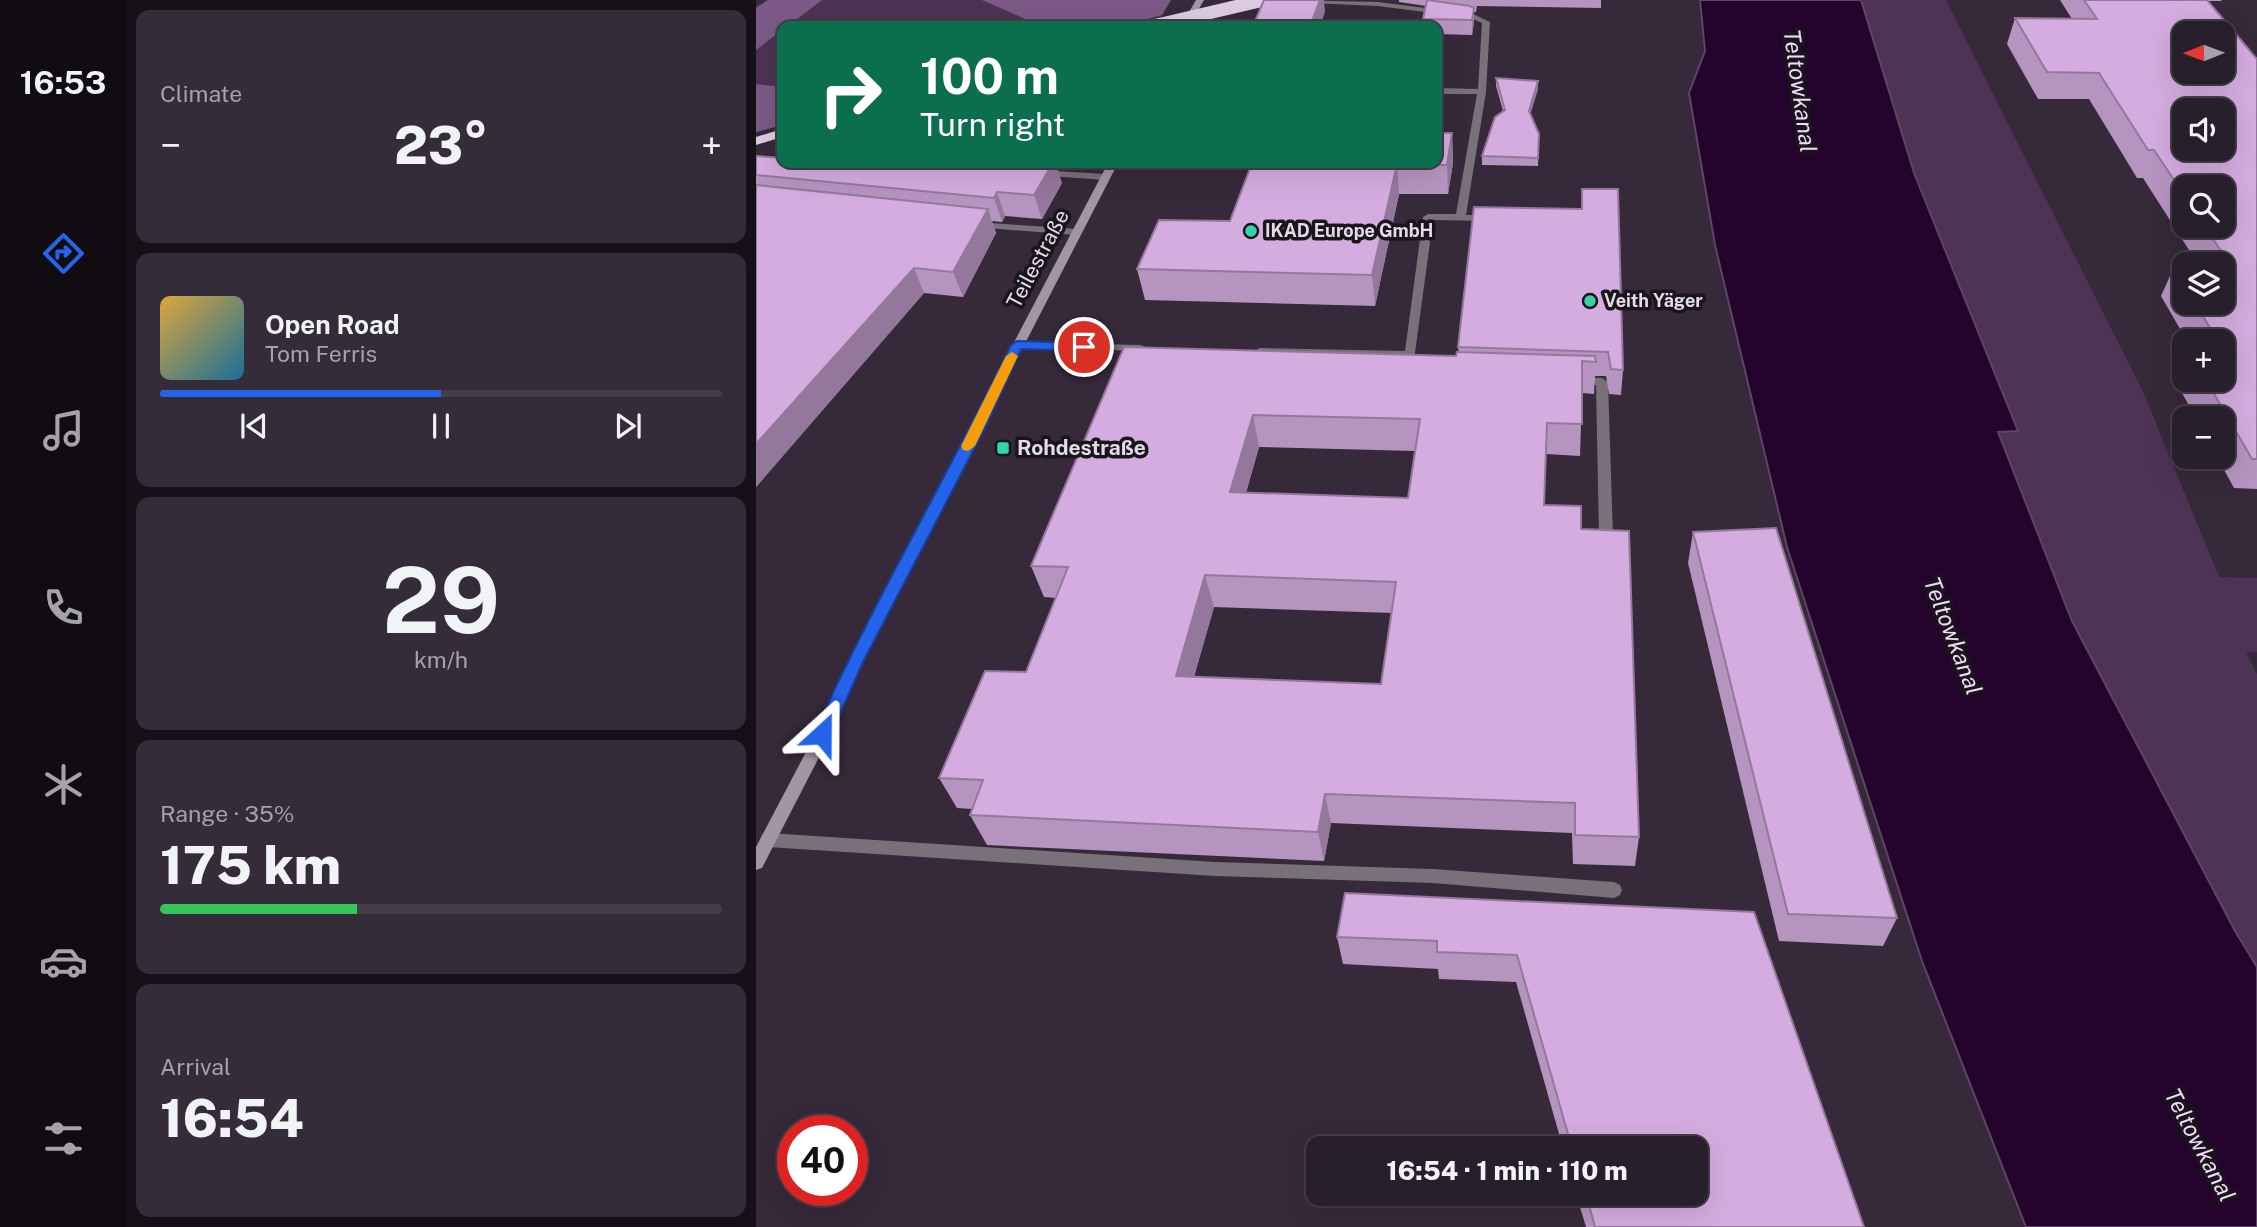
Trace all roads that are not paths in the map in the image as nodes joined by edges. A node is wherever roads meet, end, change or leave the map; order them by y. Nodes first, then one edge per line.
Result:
1 (1200, 0) edge
2 (1264, 0) edge
3 (1288, 0) edge
4 (1174, 21) edge
5 (1188, 21) edge
6 (1442, 91) edge
7 (1482, 92) junction
8 (777, 134) edge
9 (756, 141) edge
10 (1110, 168) edge
11 (1026, 172) edge
12 (1105, 177) junction
13 (1461, 217) junction
14 (1499, 218) edge
15 (960, 223) edge
16 (1076, 232) junction
17 (1017, 345) junction
18 (1160, 349) edge
19 (1244, 351) edge
20 (1410, 355) junction
21 (1422, 376) edge
22 (1560, 380) edge
23 (1606, 536) edge
24 (768, 840) junction
25 (756, 863) edge
26 (1614, 890) dead end

1 - 5 street
2 - 4 highway, bridge
3 - 7 lane
6 - 7 lane
7 - 13 lane
8 - 9 highway
10 - 12 street, Teilestraße
11 - 12 lane
12 - 16 street, Teilestraße
13 - 14 lane
13 - 20 lane
15 - 16 lane
16 - 17 street, Teilestraße
17 - 18 lane
17 - 24 street, Teilestraße
19 - 20 lane
20 - 21 lane
22 - 23 lane
24 - 25 street, Teilestraße
24 - 26 lane

